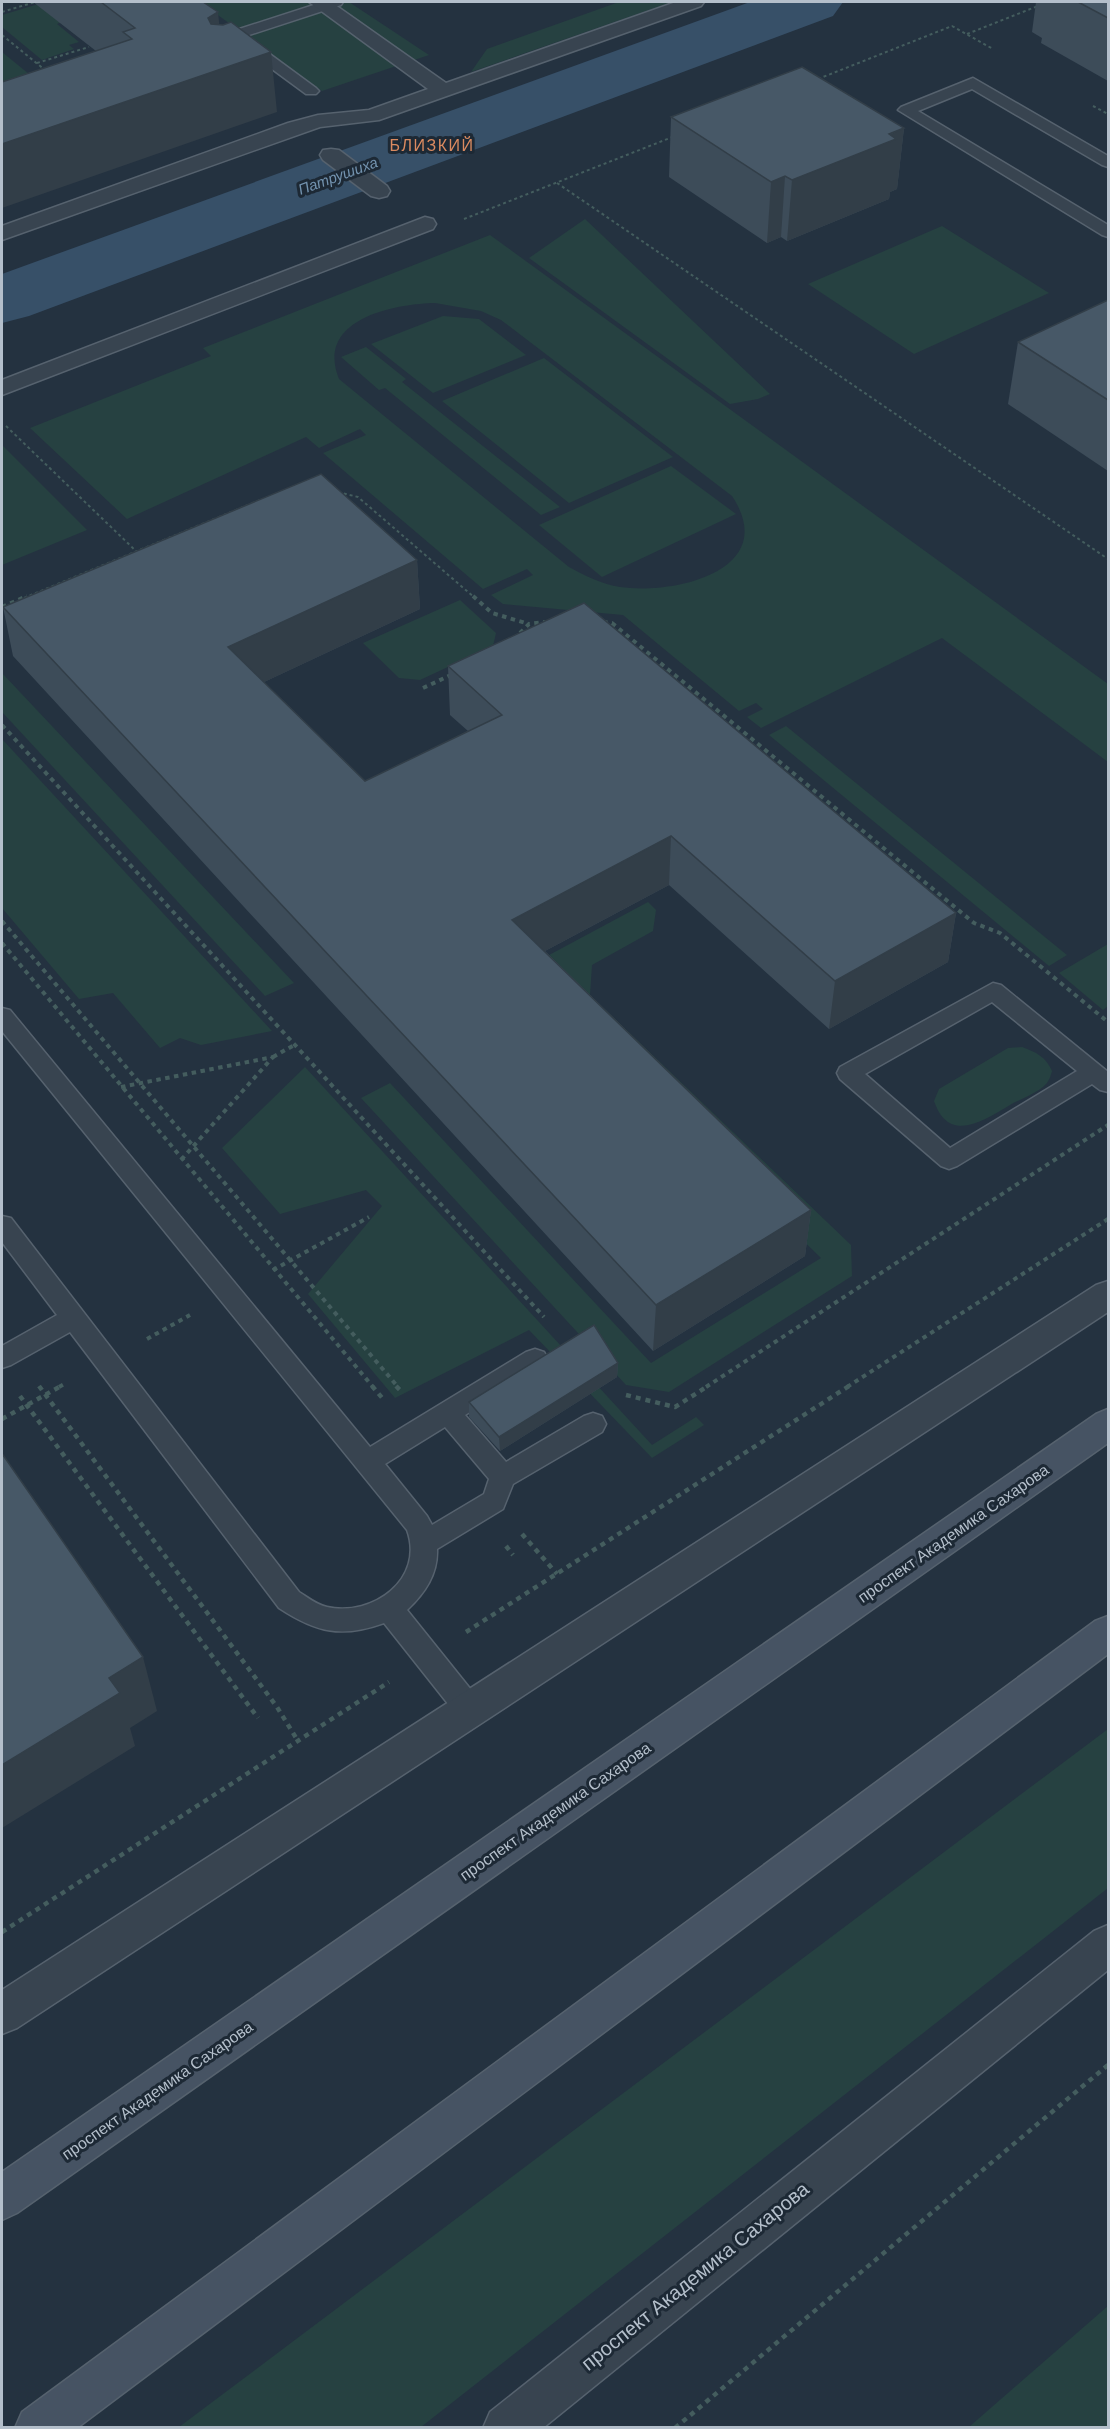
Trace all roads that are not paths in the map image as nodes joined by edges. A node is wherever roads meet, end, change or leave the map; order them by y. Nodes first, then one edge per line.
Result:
1 (694, 2) edge
2 (326, 3) edge
3 (442, 90) junction
4 (311, 91) dead end
5 (331, 155) dead end
6 (1108, 162) edge
7 (379, 191) dead end
8 (401, 208) dead end
9 (1108, 232) edge
10 (2, 233) edge
11 (2, 388) edge
12 (2, 1017) edge
13 (1101, 1078) edge
14 (2, 1225) edge
15 (1108, 1296) edge
16 (73, 1318) junction
17 (7, 1355) edge
18 (535, 1359) edge
19 (429, 1423) junction
20 (593, 1424) dead end
21 (1108, 1424) edge
22 (367, 1462) junction
23 (491, 1496) junction
24 (424, 1543) junction
25 (390, 1609) junction
26 (1108, 1633) edge
27 (470, 1710) junction
28 (1108, 1945) edge
29 (2, 2014) edge
30 (2, 2198) edge
31 (38, 2427) edge
32 (506, 2427) edge

1 - 3 street
2 - 3 street
2 - 4 lane
3 - 10 street
5 - 7 street
6 - 9 lane
8 - 11 street
12 - 22 lane
13 - 13 lane
14 - 16 lane
15 - 27 street
16 - 17 lane
16 - 25 lane
18 - 19 lane
19 - 22 lane
19 - 23 lane
20 - 23 lane
21 - 30 street, проспект Академика Сахарова
22 - 24 lane
23 - 24 lane
24 - 25 lane
25 - 27 lane
26 - 31 street
27 - 29 street
28 - 32 street, проспект Академика Сахарова

